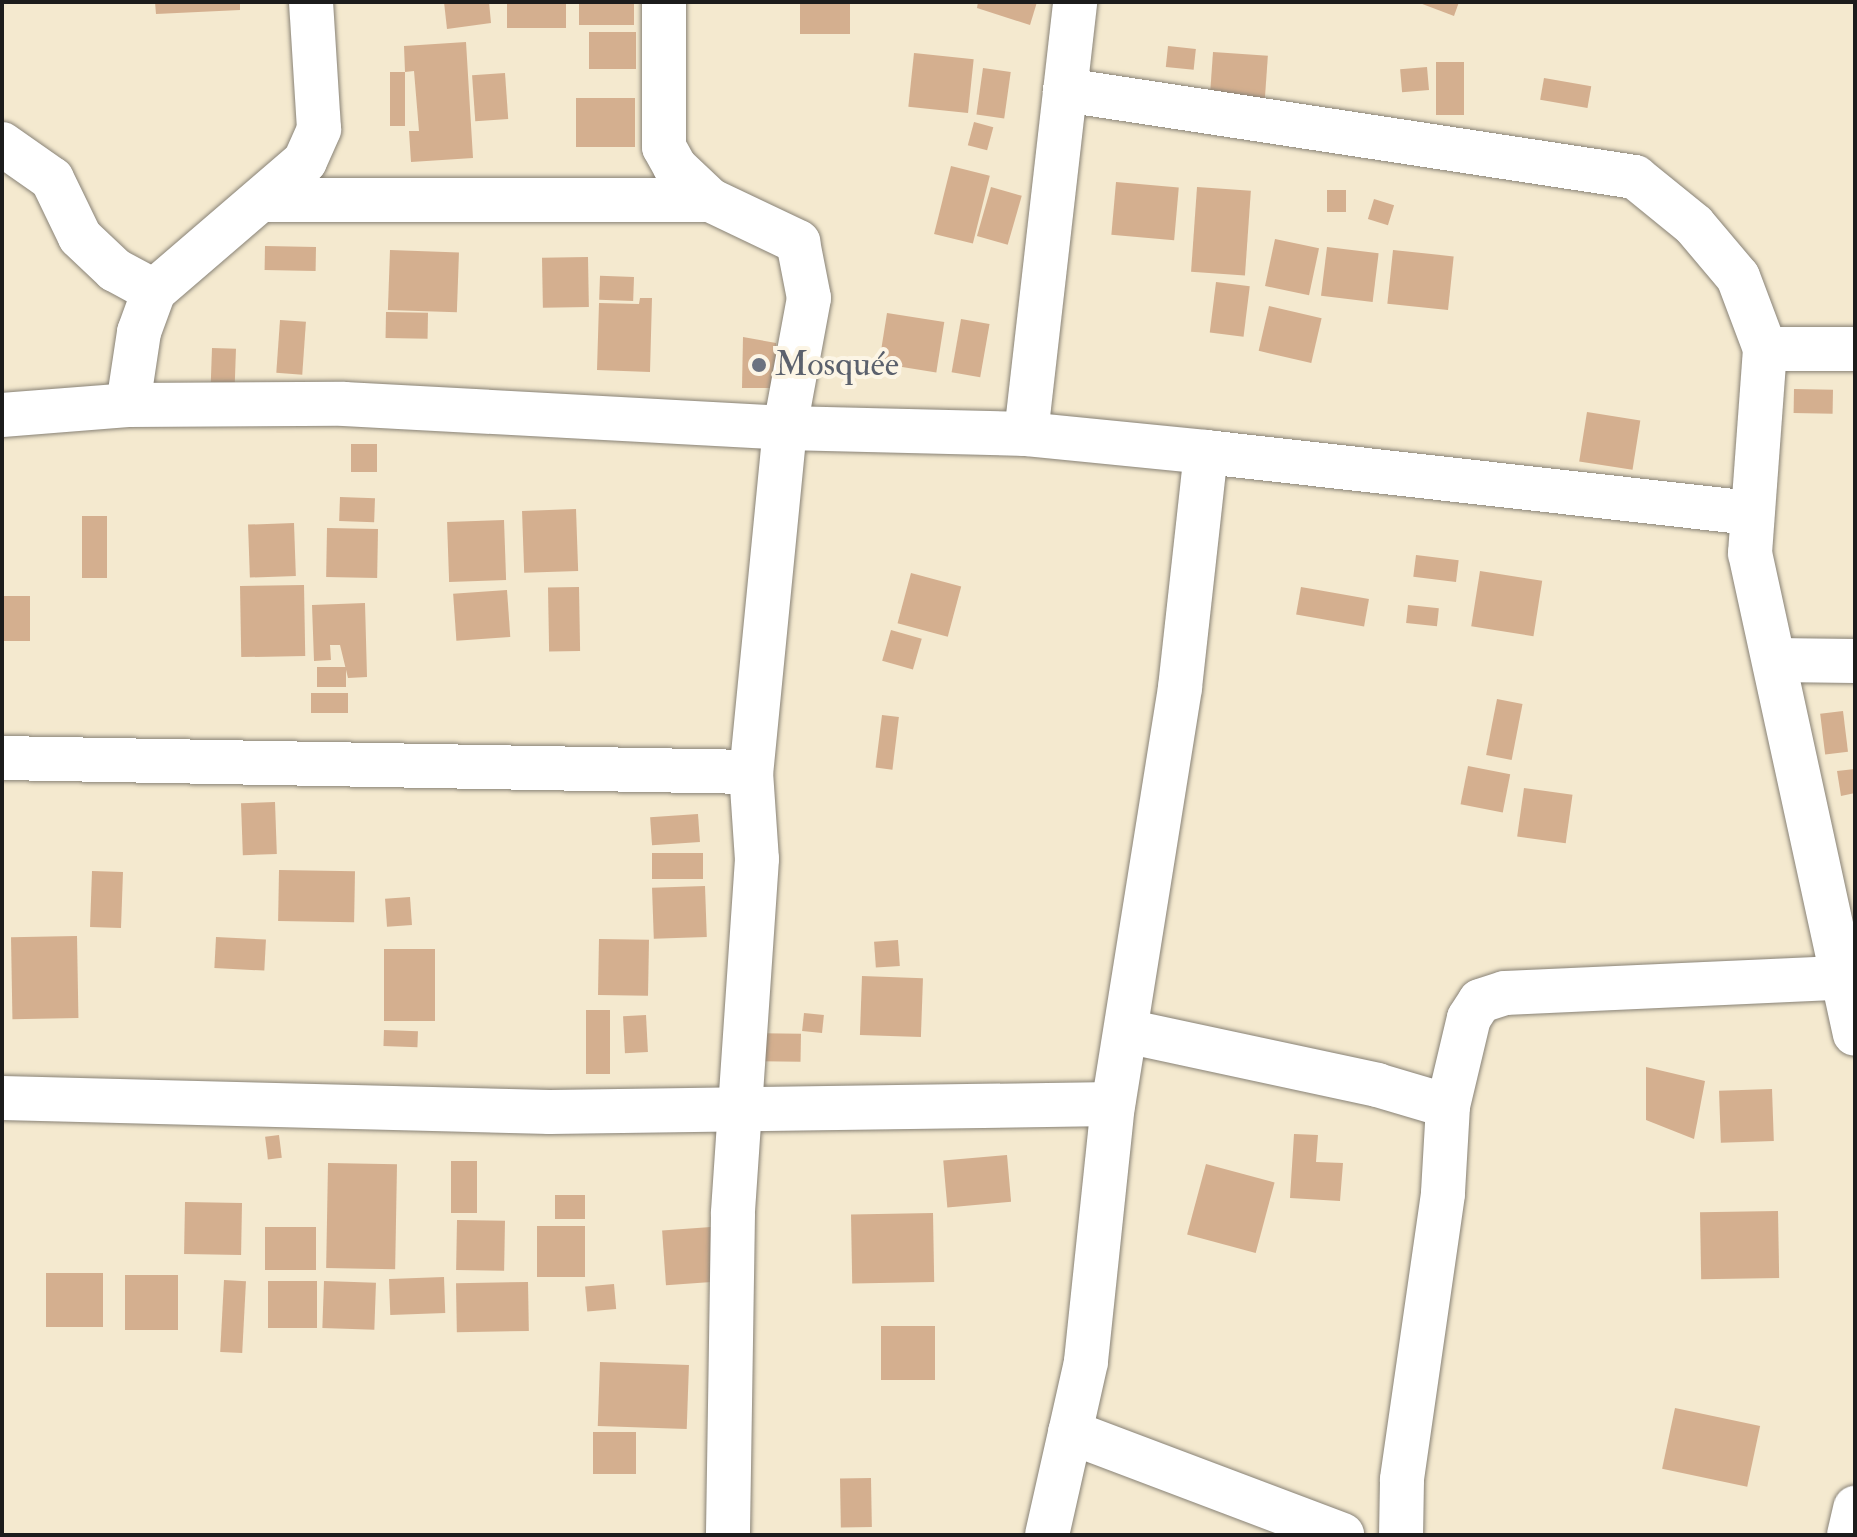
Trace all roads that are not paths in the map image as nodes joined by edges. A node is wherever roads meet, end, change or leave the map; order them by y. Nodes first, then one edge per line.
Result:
1 (311, 2) edge
2 (664, 2) edge
3 (1075, 2) edge
4 (1065, 90) junction
5 (3, 146) edge
6 (264, 200) junction
7 (710, 200) junction
8 (154, 291) junction
9 (1765, 349) junction
10 (1855, 349) edge
11 (128, 405) junction
12 (2, 415) edge
13 (785, 428) junction
14 (1026, 434) junction
15 (1206, 452) junction
16 (1751, 513) junction
17 (1775, 660) junction
18 (1855, 661) edge
19 (2, 758) edge
20 (751, 772) junction
21 (1850, 977) edge
22 (1126, 1031) junction
23 (1855, 1034) edge
24 (2, 1098) edge
25 (1113, 1104) junction
26 (1448, 1106) junction
27 (744, 1108) junction
28 (1070, 1432) junction
29 (1855, 1508) edge
30 (728, 1535) edge
31 (1047, 1535) edge
32 (1342, 1535) edge
33 (1401, 1535) edge
34 (1849, 1535) edge

1 - 6 street
2 - 7 street
3 - 4 street
4 - 9 street
4 - 14 street
5 - 8 street
6 - 7 street
6 - 8 street
7 - 13 street
8 - 11 street
9 - 10 street
9 - 16 street
11 - 12 street
11 - 13 street
13 - 14 street
13 - 20 street
14 - 15 street
15 - 16 street
15 - 22 street
16 - 17 street
17 - 18 street
17 - 21 street
19 - 20 street
20 - 27 street
21 - 23 street
21 - 26 street
22 - 25 street
22 - 26 street
24 - 27 street
25 - 27 street
25 - 28 street
26 - 33 street
27 - 30 street
28 - 31 street
28 - 32 street
29 - 34 street

